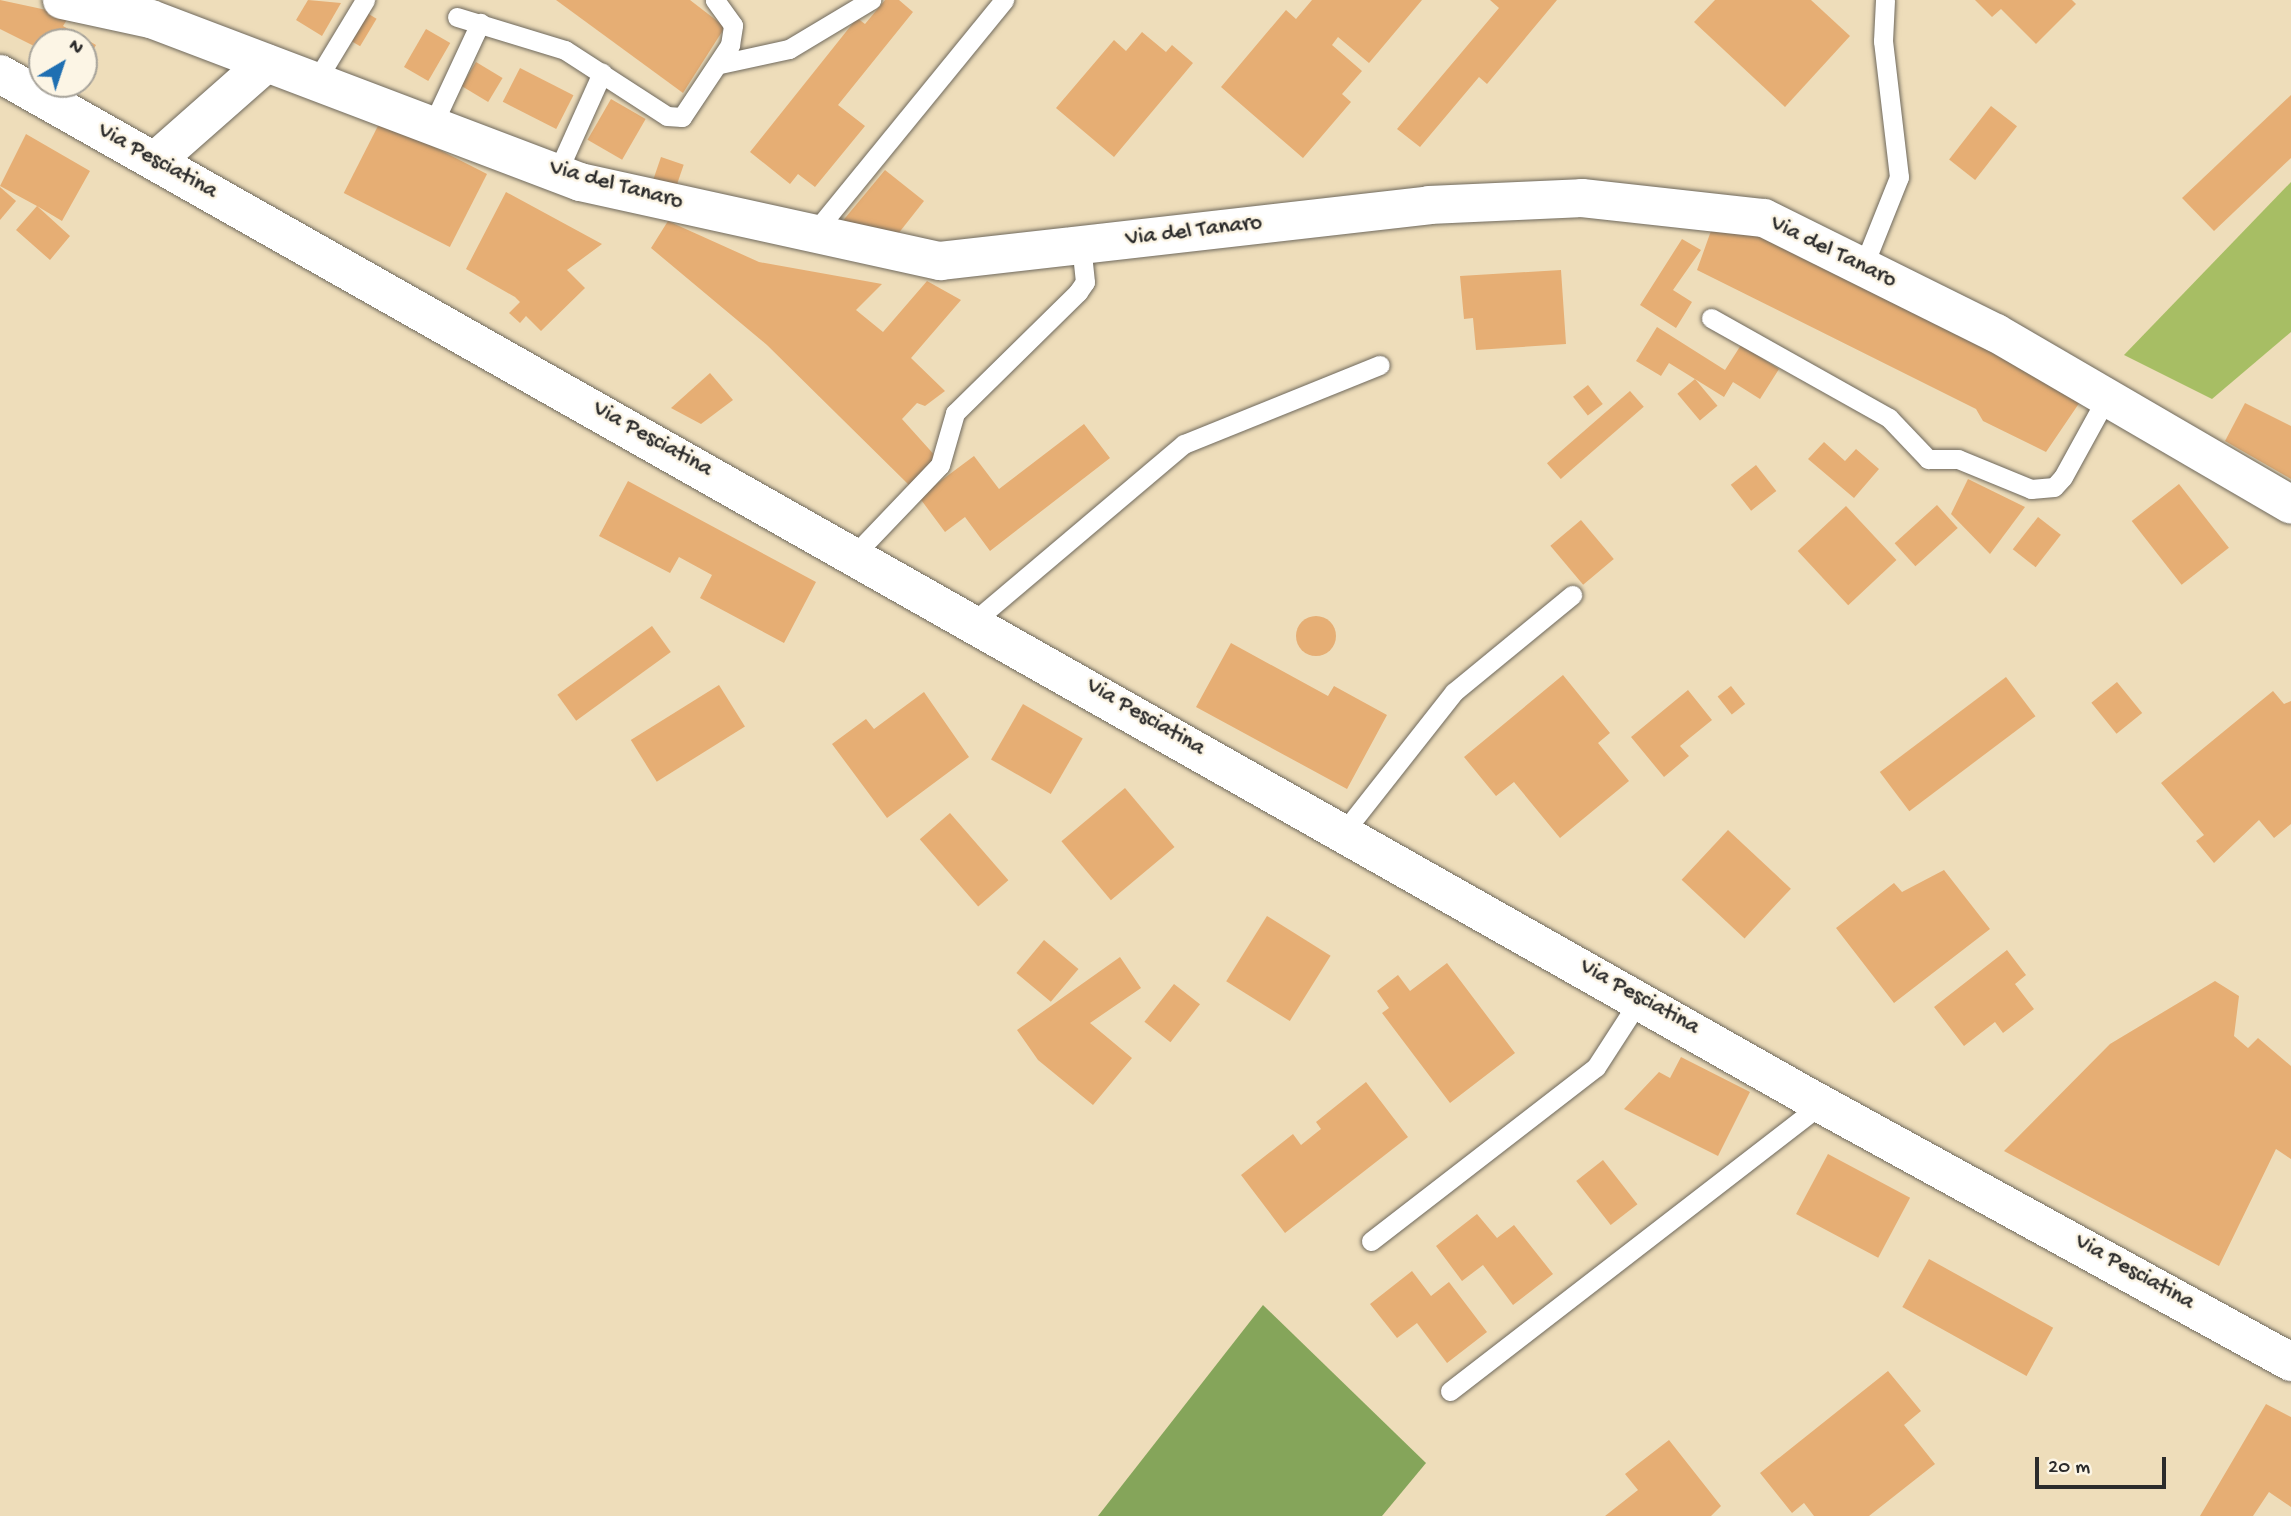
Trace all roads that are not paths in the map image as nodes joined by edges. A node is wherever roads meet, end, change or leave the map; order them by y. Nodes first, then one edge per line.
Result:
1 (62, 0) edge
2 (365, 0) edge
3 (715, 0) edge
4 (871, 0) edge
5 (1004, 0) edge
6 (1885, 0) edge
7 (457, 17) dead end
8 (480, 23) junction
9 (266, 63) junction
10 (720, 64) junction
11 (602, 73) junction
12 (0, 74) edge
13 (316, 81) junction
14 (432, 126) junction
15 (155, 161) junction
16 (557, 173) junction
17 (814, 233) junction
18 (1081, 245) junction
19 (1863, 267) junction
20 (1712, 318) dead end
21 (1380, 365) dead end
22 (2107, 397) junction
23 (2291, 505) edge
24 (854, 555) junction
25 (1572, 595) dead end
26 (973, 622) junction
27 (1343, 833) junction
28 (1640, 999) junction
29 (1821, 1104) junction
30 (1371, 1241) dead end
31 (2291, 1362) edge
32 (1450, 1391) dead end

1 - 9 main road, Via del Tanaro
2 - 13 lane
3 - 10 lane
4 - 10 lane
5 - 17 lane
6 - 19 lane
7 - 8 lane
8 - 11 lane
8 - 14 lane
9 - 13 main road, Via del Tanaro
9 - 15 main road
10 - 11 lane
11 - 16 lane
12 - 15 main road, Via Pesciatina
13 - 14 main road, Via del Tanaro
14 - 16 main road, Via del Tanaro
15 - 24 main road, Via Pesciatina
16 - 17 main road, Via del Tanaro
17 - 18 main road, Via del Tanaro
18 - 19 main road, Via del Tanaro
18 - 24 lane
19 - 22 main road, Via del Tanaro
20 - 22 lane
21 - 26 lane
22 - 23 main road, Via del Tanaro
24 - 26 main road, Via Pesciatina
25 - 27 lane
26 - 27 main road, Via Pesciatina
27 - 28 main road, Via Pesciatina
28 - 29 main road, Via Pesciatina
28 - 30 lane
29 - 31 main road, Via Pesciatina
29 - 32 lane

